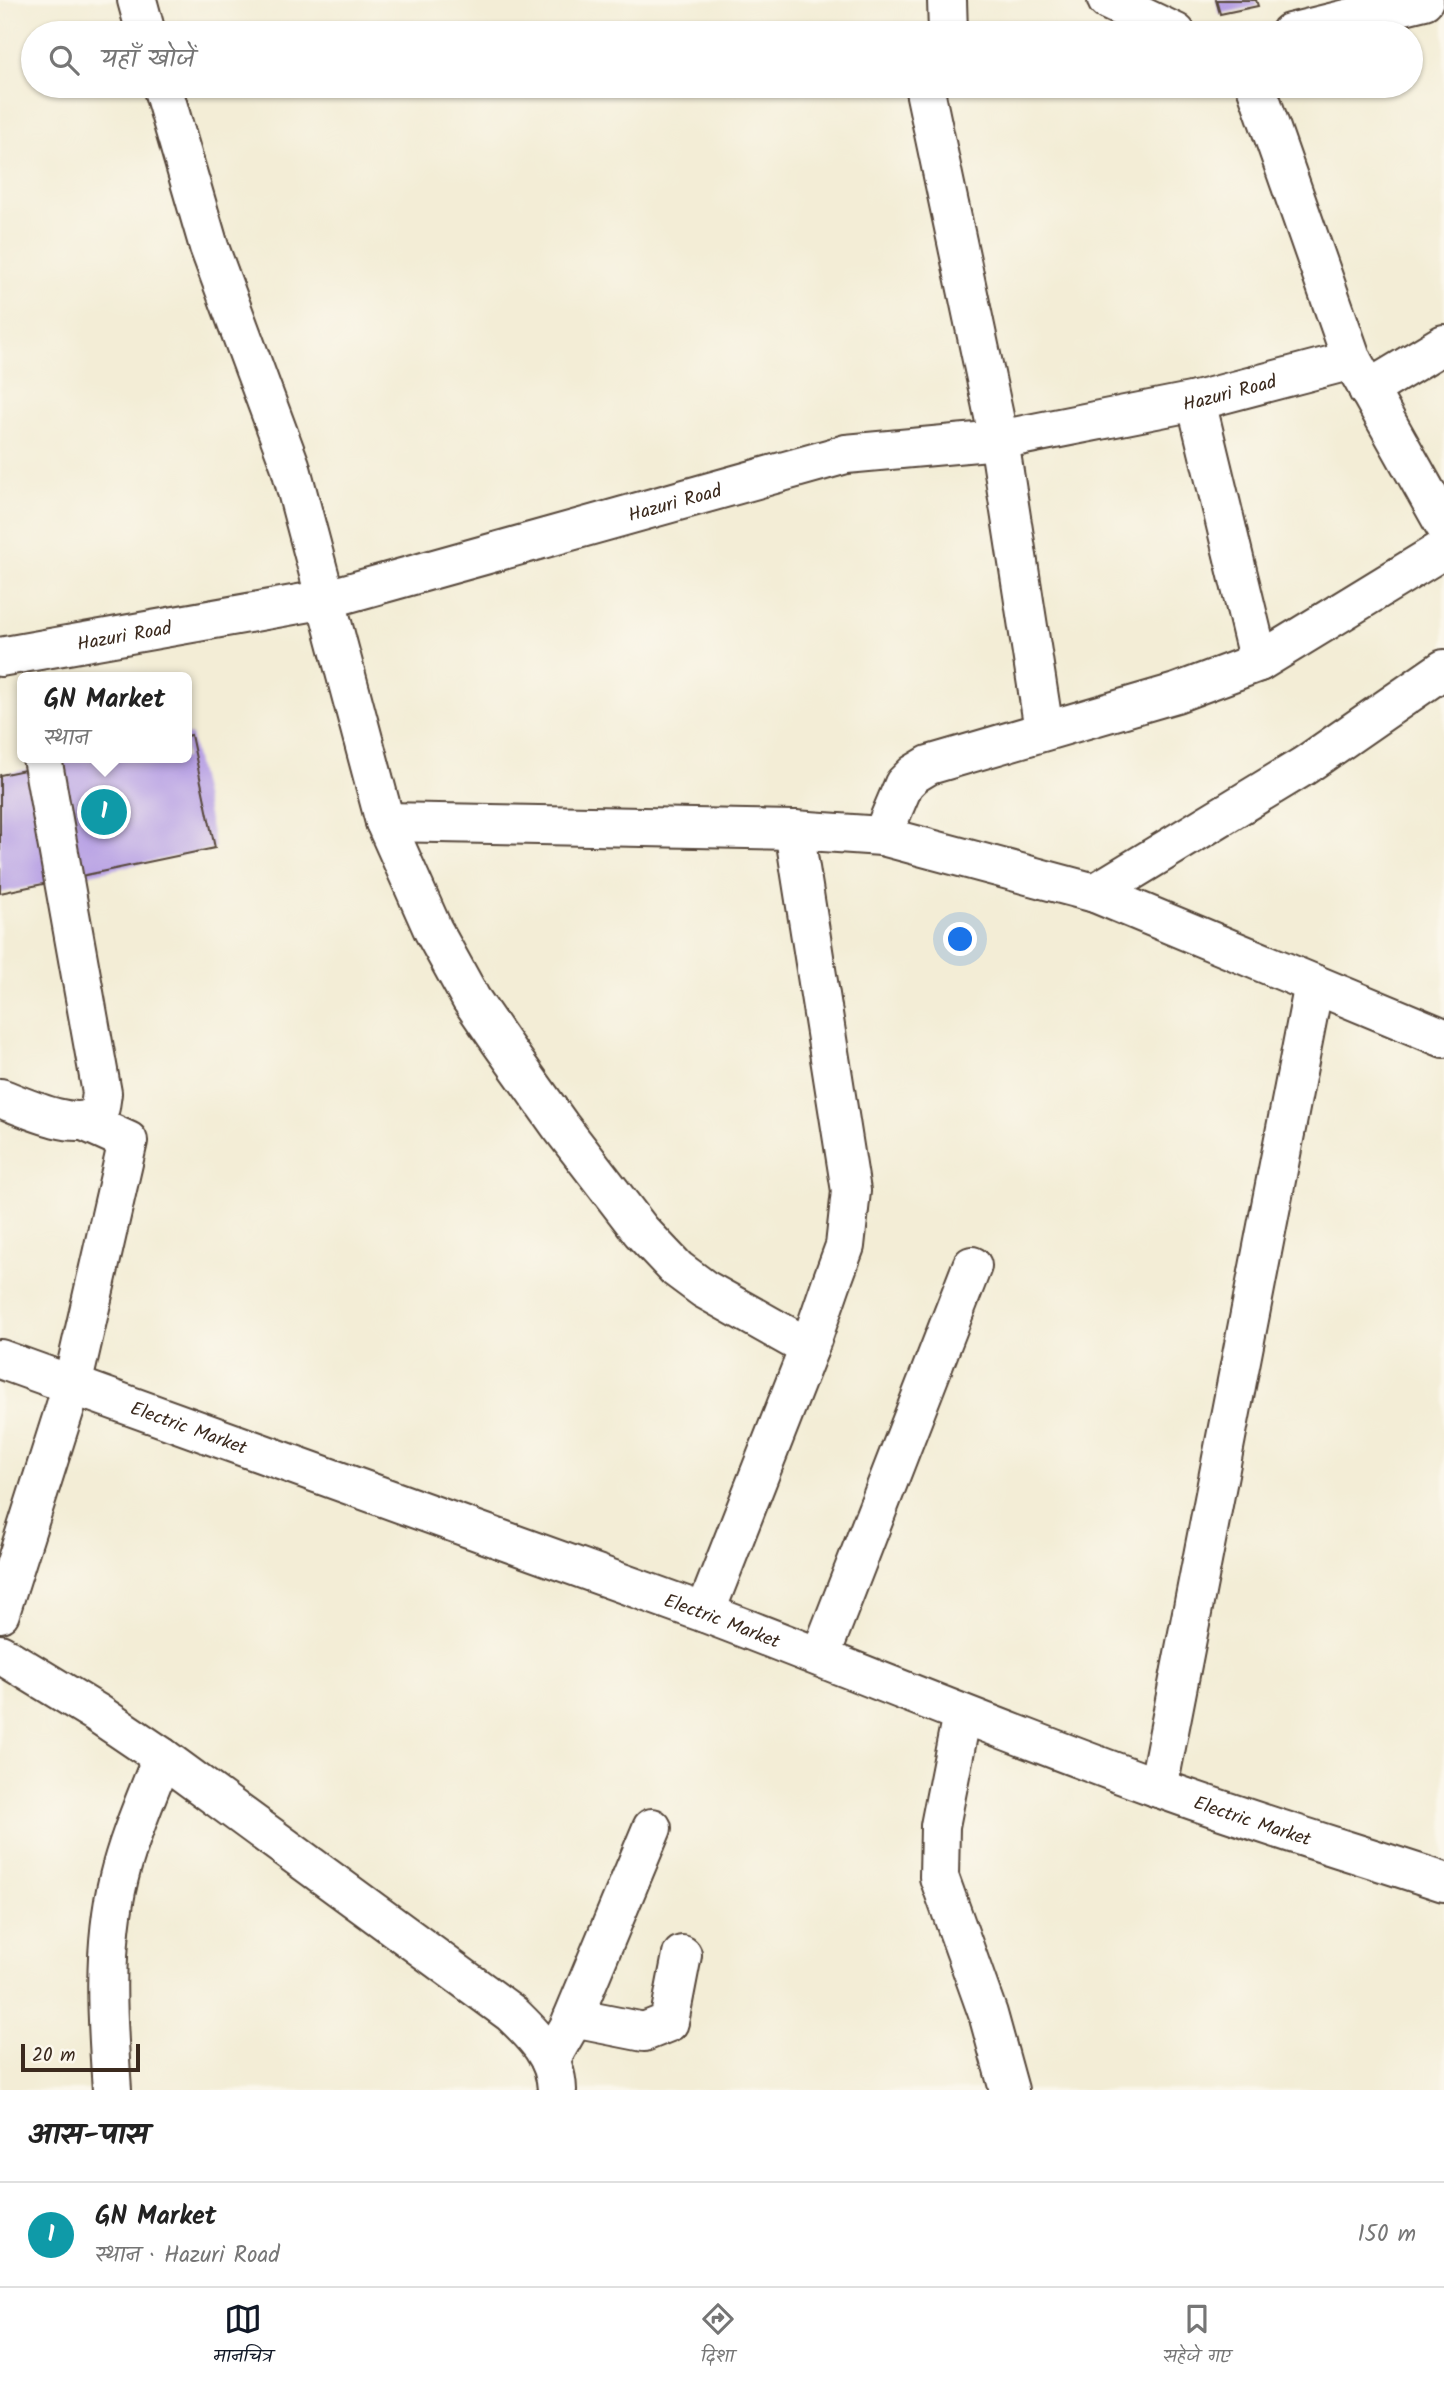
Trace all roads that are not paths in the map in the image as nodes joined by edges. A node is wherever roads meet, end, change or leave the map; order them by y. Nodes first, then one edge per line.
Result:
1 (137, 0) edge
2 (947, 0) edge
3 (1107, 0) edge
4 (1424, 0) edge
5 (143, 21) edge
6 (948, 21) edge
7 (1151, 21) edge
8 (1339, 21) edge
9 (166, 98) edge
10 (927, 98) edge
11 (1260, 98) edge
12 (1444, 344) edge
13 (1360, 375) junction
14 (1196, 401) junction
15 (999, 440) junction
16 (1444, 524) edge
17 (1444, 549) edge
18 (327, 598) junction
19 (17, 662) edge
20 (1259, 662) junction
21 (1444, 669) edge
22 (1044, 730) junction
23 (43, 763) edge
24 (385, 822) junction
25 (794, 830) junction
26 (882, 836) junction
27 (1095, 893) junction
28 (1314, 984) junction
29 (1444, 1038) edge
30 (0, 1098) edge
31 (86, 1122) junction
32 (972, 1266) dead end
33 (808, 1348) junction
34 (0, 1359) edge
35 (72, 1386) junction
36 (0, 1613) edge
37 (705, 1613) junction
38 (0, 1654) edge
39 (820, 1657) junction
40 (962, 1714) junction
41 (162, 1757) junction
42 (1158, 1788) junction
43 (652, 1828) dead end
44 (1444, 1882) edge
45 (682, 1955) dead end
46 (573, 2018) junction
47 (553, 2075) edge
48 (112, 2090) edge
49 (1009, 2090) edge

1 - 5 street
2 - 6 street
3 - 7 street
4 - 8 street
9 - 18 street
10 - 15 street
11 - 13 street
12 - 13 street, Hazuri Road
13 - 14 street, Hazuri Road
13 - 16 street
14 - 15 street, Hazuri Road
14 - 20 street
15 - 18 street, Hazuri Road
15 - 22 street
17 - 20 street
18 - 19 street, Hazuri Road
18 - 24 street
20 - 22 street
21 - 27 street
22 - 26 street
23 - 31 street
24 - 25 street
24 - 33 street
25 - 26 street
25 - 33 street
26 - 27 street
27 - 28 street
28 - 29 street
28 - 42 street
30 - 31 street
31 - 35 street
32 - 39 street
33 - 37 street
34 - 35 street, Electric Market
35 - 36 street
35 - 37 street, Electric Market
37 - 39 street, Electric Market
38 - 41 street
39 - 40 street, Electric Market
40 - 42 street, Electric Market
40 - 49 street
41 - 47 street
41 - 48 street
42 - 44 street, Electric Market
43 - 46 street
45 - 46 street
46 - 47 street

